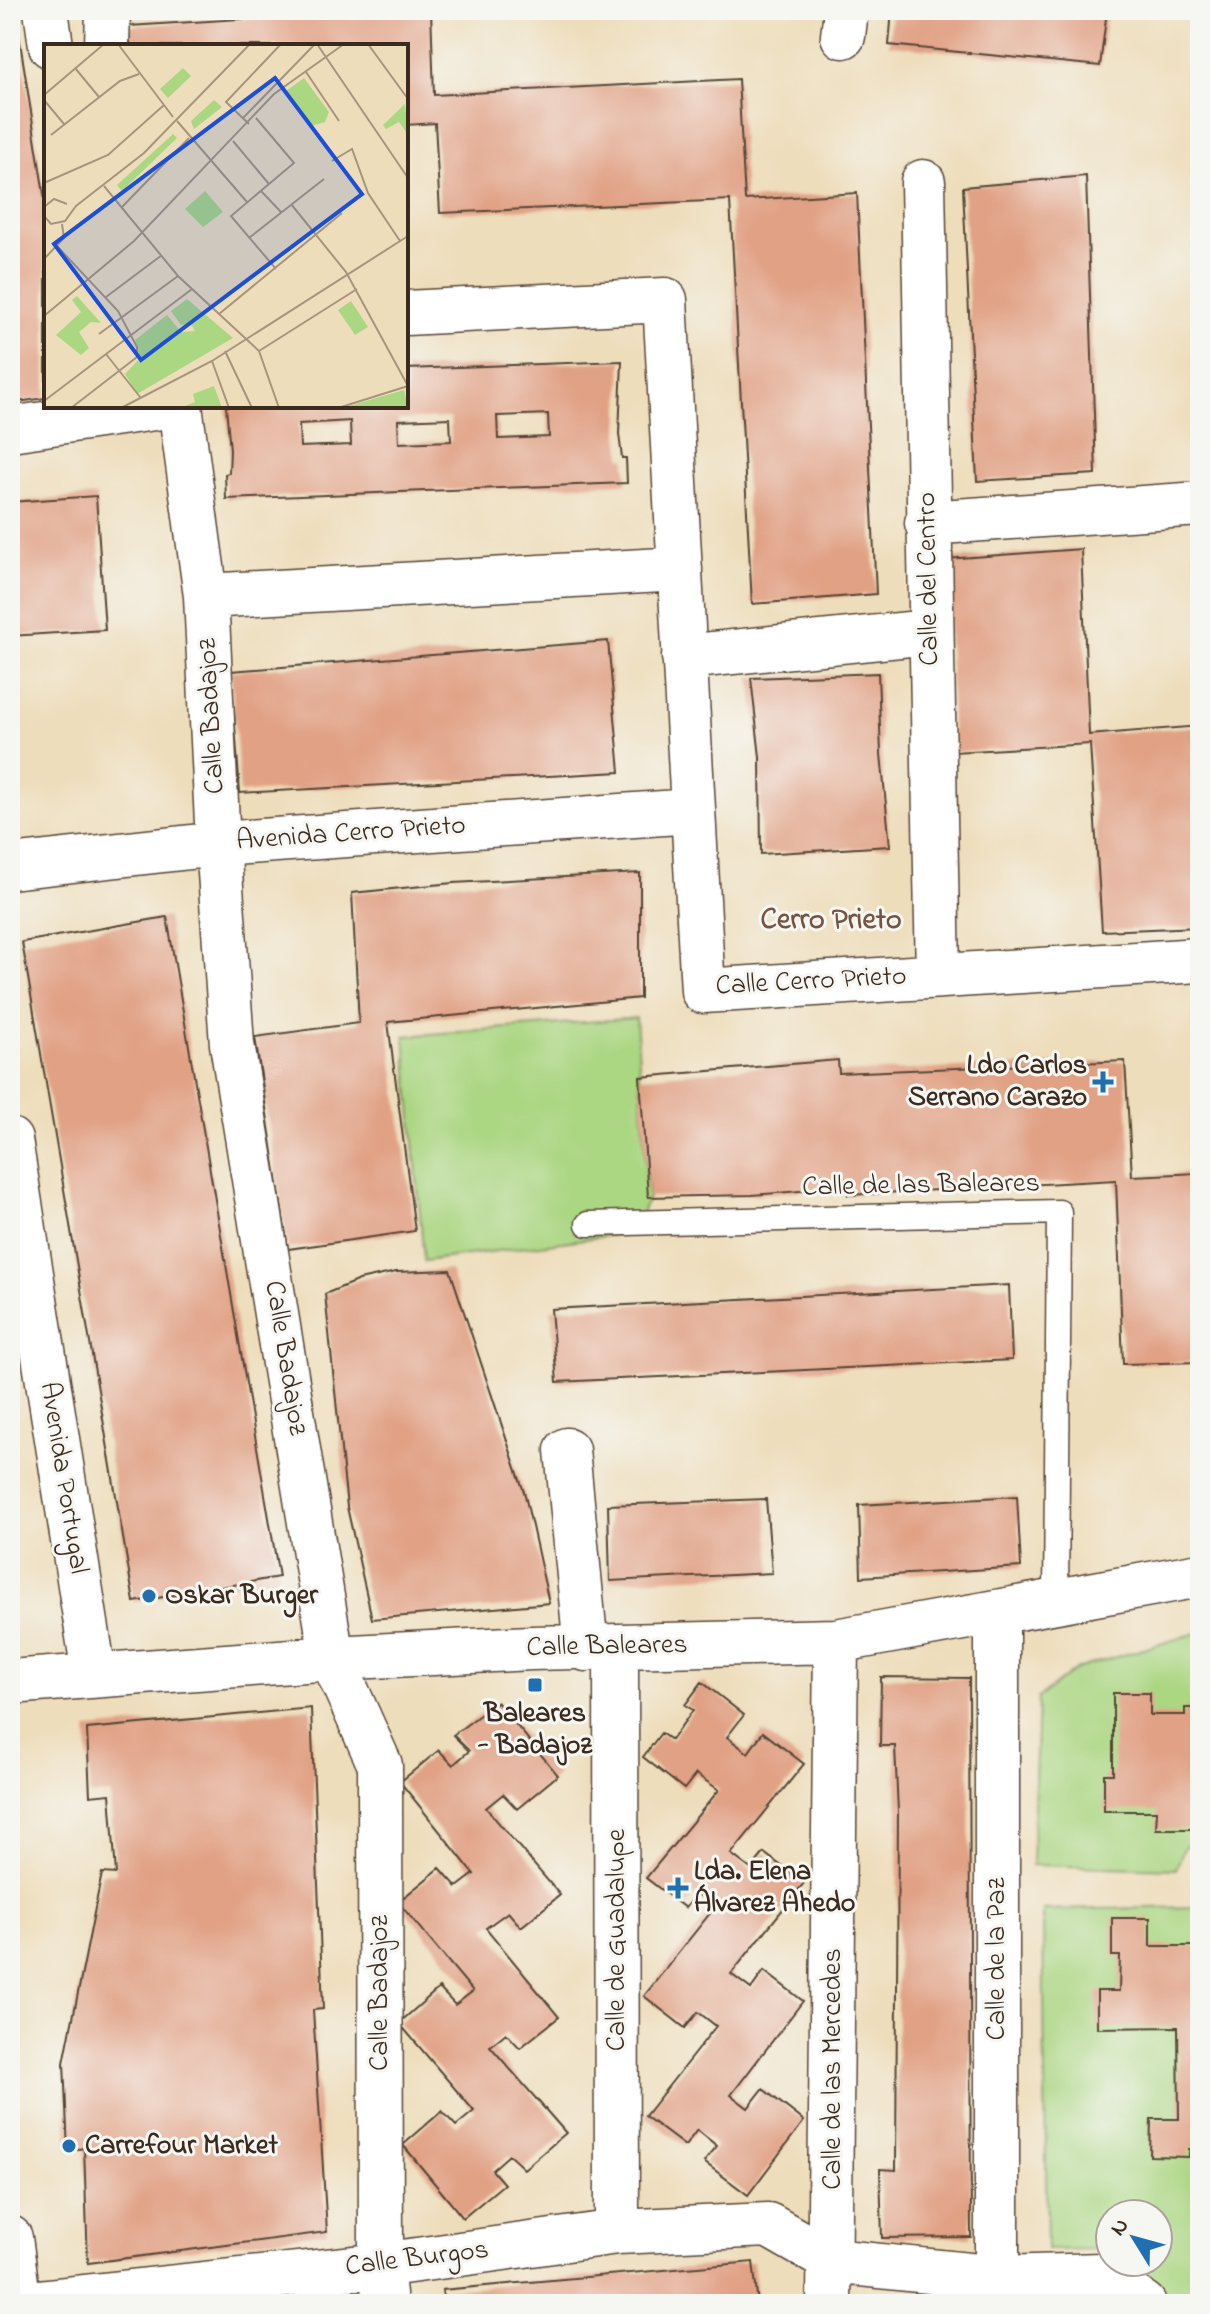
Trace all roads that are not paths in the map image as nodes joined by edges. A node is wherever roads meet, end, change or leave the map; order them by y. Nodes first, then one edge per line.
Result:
1 (46, 10) edge
2 (108, 10) edge
3 (51, 44) edge
4 (107, 44) edge
5 (923, 182) dead end
6 (408, 313) edge
7 (136, 408) edge
8 (180, 408) edge
9 (105, 410) edge
10 (10, 429) edge
11 (1200, 504) edge
12 (927, 523) junction
13 (680, 569) junction
14 (206, 596) junction
15 (929, 632) junction
16 (684, 657) junction
17 (692, 811) junction
18 (218, 844) junction
19 (10, 867) edge
20 (1200, 960) edge
21 (938, 976) junction
22 (10, 1140) edge
23 (588, 1224) dead end
24 (567, 1450) dead end
25 (1200, 1575) edge
26 (1056, 1602) junction
27 (997, 1614) junction
28 (836, 1641) junction
29 (601, 1648) junction
30 (332, 1658) junction
31 (94, 1674) junction
32 (10, 1682) edge
33 (617, 2232) junction
34 (10, 2238) edge
35 (831, 2261) junction
36 (383, 2284) edge
37 (998, 2291) edge
38 (19, 2304) edge
39 (829, 2304) edge
40 (1144, 2304) edge

1 - 3 street
2 - 4 street
5 - 12 street, Calle del Centro
6 - 13 street
7 - 9 street
8 - 14 street, Calle Badajoz
9 - 10 street
11 - 12 street
12 - 15 street, Calle del Centro
13 - 14 street
13 - 16 street, Calle Cerro Prieto
14 - 18 street, Calle Badajoz
15 - 16 street
15 - 21 street, Calle del Centro
16 - 17 street, Calle Cerro Prieto
17 - 18 street, Avenida Cerro Prieto
17 - 21 street, Calle Cerro Prieto
18 - 19 street, Avenida Cerro Prieto
18 - 30 street, Calle Badajoz
20 - 21 street, Calle Cerro Prieto
22 - 31 street, Avenida Portugal
23 - 26 lane, Calle de las Baleares
24 - 29 street, Calle de Guadalupe
25 - 26 street, Calle Baleares
26 - 27 street, Calle Baleares
27 - 28 street, Calle Baleares
27 - 37 street, Calle de la Paz
28 - 29 street, Calle Baleares
28 - 35 street, Calle de las Mercedes
29 - 30 street, Calle Baleares
29 - 33 street, Calle de Guadalupe
30 - 31 street, Calle Baleares
30 - 36 street, Calle Badajoz
31 - 32 street, Calle Baleares
33 - 35 street, Calle Burgos
33 - 36 street, Calle Burgos
34 - 38 street
35 - 37 street
35 - 39 street, Calle de las Mercedes
36 - 38 street, Calle Burgos
37 - 40 street

